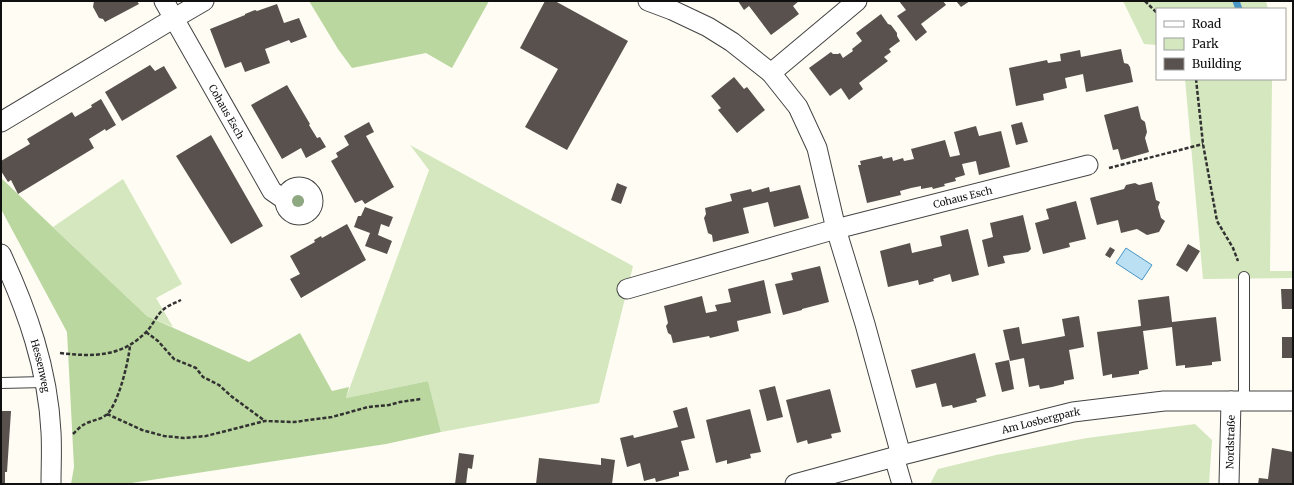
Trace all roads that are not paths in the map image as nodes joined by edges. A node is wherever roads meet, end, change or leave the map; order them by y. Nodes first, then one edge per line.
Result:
1 (164, 1) edge
2 (204, 1) edge
3 (648, 1) edge
4 (856, 1) edge
5 (173, 18) junction
6 (771, 73) junction
7 (1, 122) edge
8 (1088, 165) road end
9 (285, 200) dead end
10 (836, 229) junction
11 (1, 254) edge
12 (1244, 277) road end
13 (627, 289) dead end
14 (45, 382) junction
15 (1, 383) edge
16 (1238, 400) junction
17 (1293, 401) edge
18 (898, 456) junction
19 (50, 484) edge
20 (795, 484) edge
21 (902, 484) edge
22 (1229, 484) edge

1 - 5 street, Cohaus Esch
2 - 5 street
3 - 6 street
4 - 6 street
5 - 7 street
5 - 9 street, Cohaus Esch
6 - 10 street
8 - 10 street, Cohaus Esch
10 - 13 street, Cohaus Esch
10 - 18 street
11 - 14 street, Hessenweg
12 - 16 lane
14 - 15 lane
14 - 19 street, Hessenweg
16 - 17 street, Am Losbergpark
16 - 18 street, Am Losbergpark
16 - 22 street, Nordstraße
18 - 20 street, Am Losbergpark
18 - 21 street

